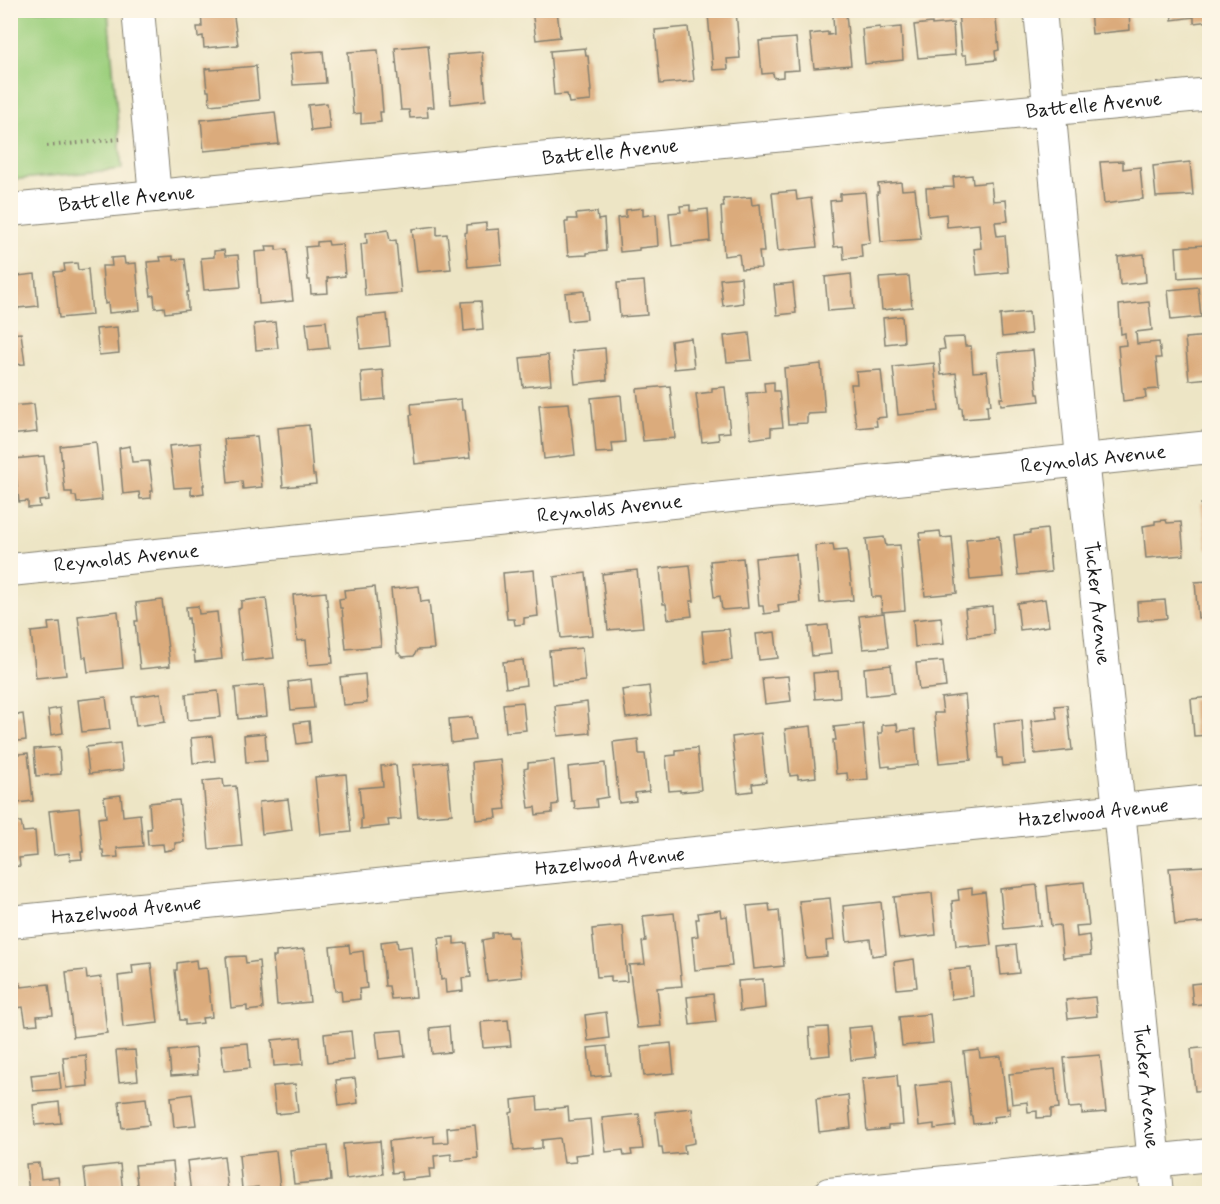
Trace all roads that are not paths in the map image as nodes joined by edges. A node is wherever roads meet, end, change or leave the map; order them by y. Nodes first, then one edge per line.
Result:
1 (138, 10) edge
2 (1040, 10) edge
3 (1209, 94) edge
4 (1050, 110) junction
5 (155, 196) junction
6 (10, 210) edge
7 (1209, 447) edge
8 (1082, 459) junction
9 (10, 570) edge
10 (1209, 801) edge
11 (1119, 810) junction
12 (10, 922) edge
13 (1209, 1155) edge
14 (1153, 1160) junction
15 (829, 1194) edge
16 (1156, 1194) edge

1 - 5 street
2 - 4 street, Tucker Avenue
3 - 4 street, Battelle Avenue
4 - 5 street, Battelle Avenue
4 - 8 street, Tucker Avenue
5 - 6 street, Battelle Avenue
7 - 8 street, Reynolds Avenue
8 - 9 street, Reynolds Avenue
8 - 11 street, Tucker Avenue
10 - 11 street, Hazelwood Avenue
11 - 12 street, Hazelwood Avenue
11 - 14 street, Tucker Avenue
13 - 14 street
14 - 15 street
14 - 16 street, Tucker Avenue

